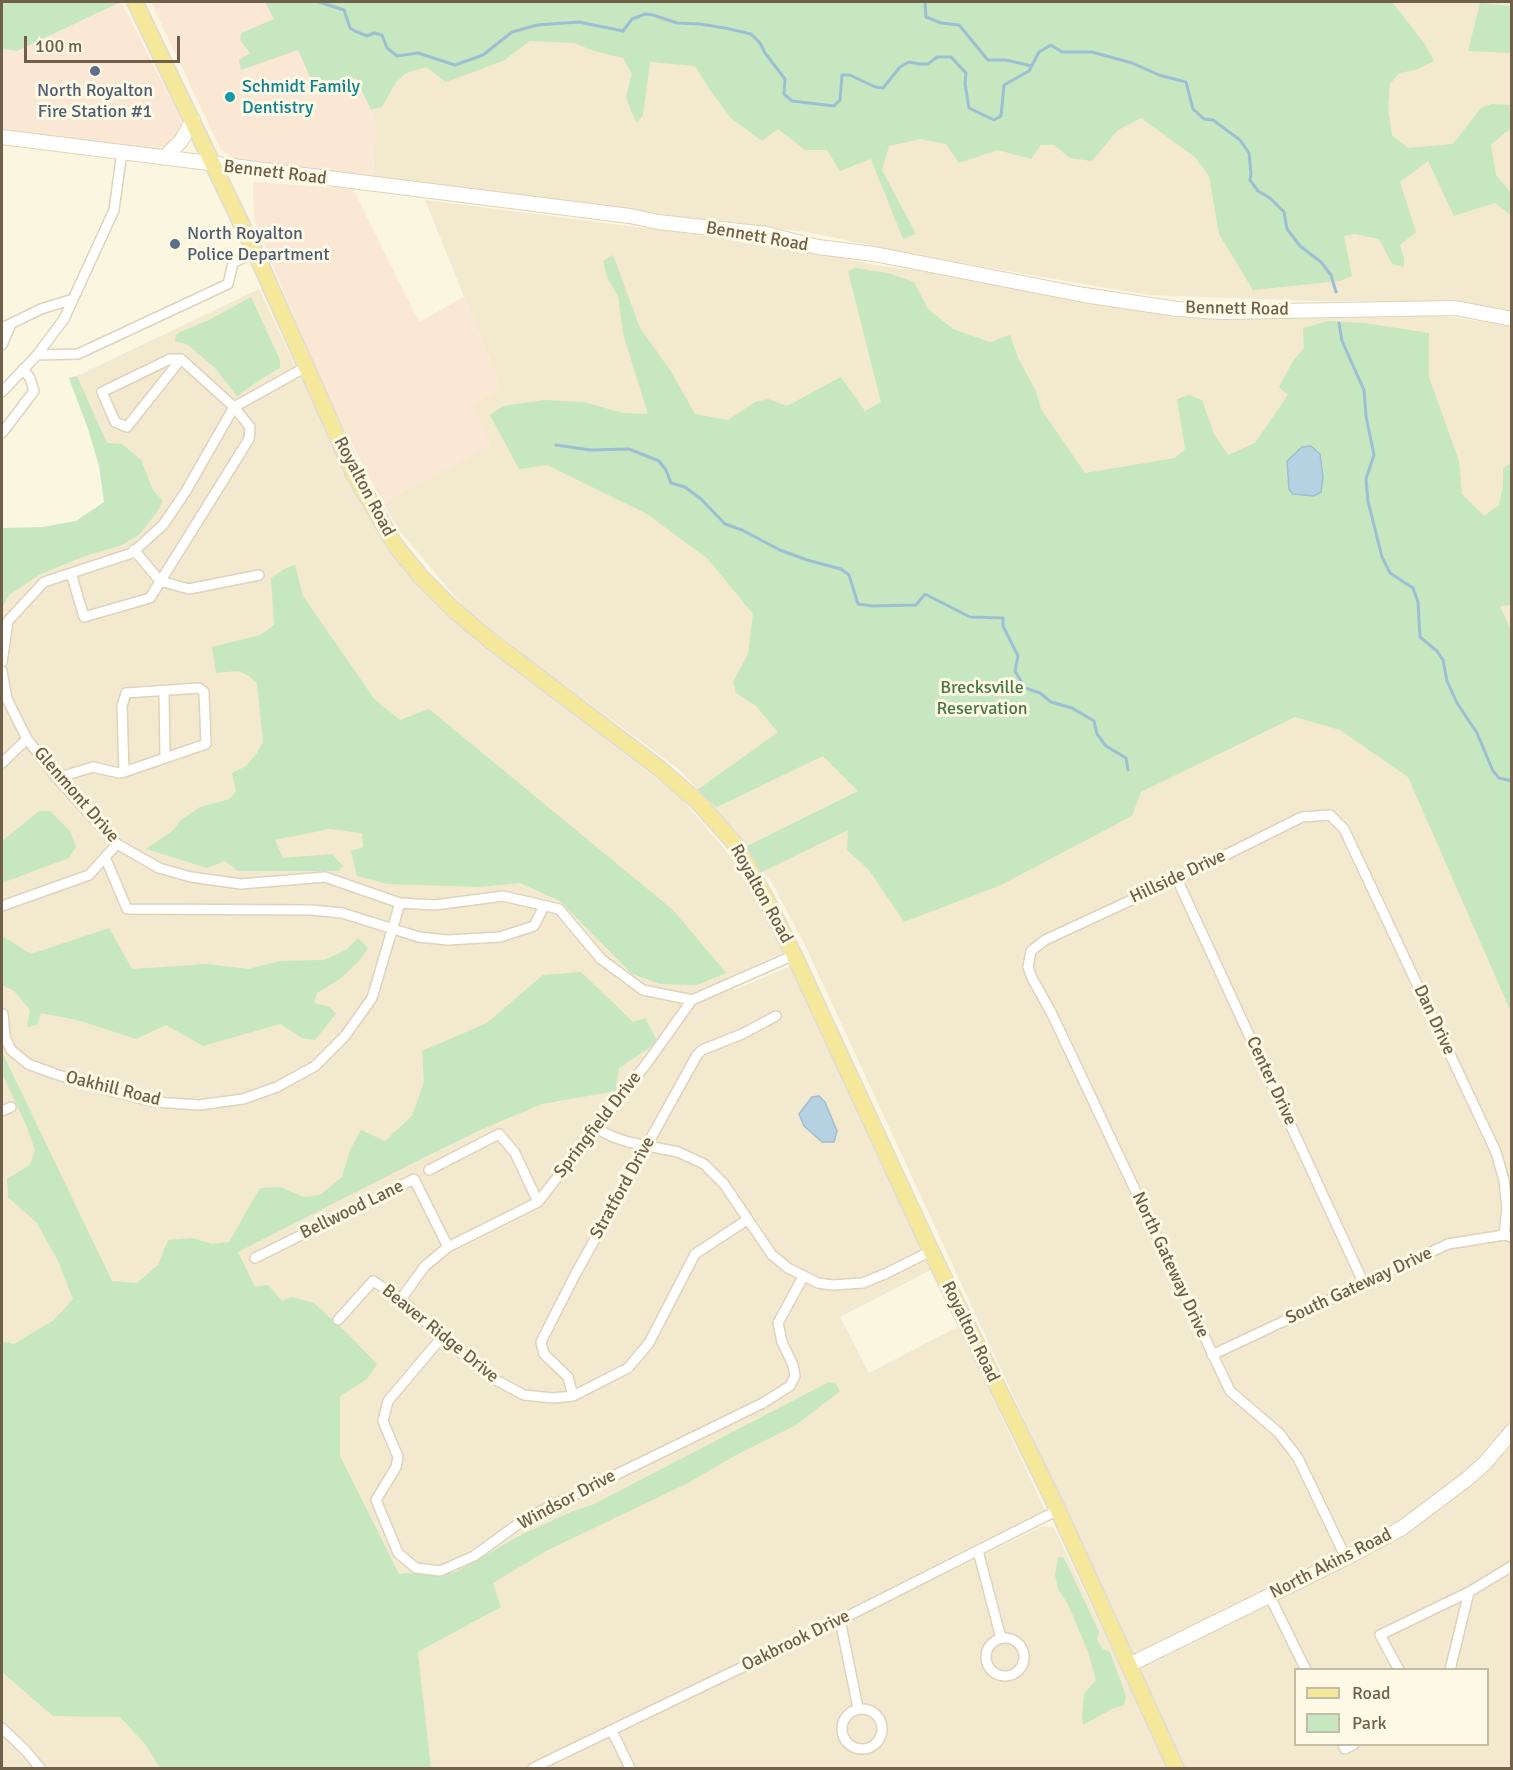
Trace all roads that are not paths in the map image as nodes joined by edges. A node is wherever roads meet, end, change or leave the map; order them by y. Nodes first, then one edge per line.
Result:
1 (135, 2) edge
2 (193, 120) junction
3 (2, 137) edge
4 (122, 152) junction
5 (164, 158) junction
6 (215, 165) junction
7 (255, 252) junction
8 (73, 299) junction
9 (1512, 319) edge
10 (11, 324) junction
11 (2, 328) edge
12 (2, 345) edge
13 (37, 355) junction
14 (181, 359) junction
15 (306, 367) junction
16 (23, 369) junction
17 (2, 392) edge
18 (234, 407) junction
19 (2, 433) edge
20 (134, 550) junction
21 (71, 573) junction
22 (258, 575) dead end
23 (160, 581) junction
24 (2, 662) edge
25 (2, 671) edge
26 (164, 690) junction
27 (27, 739) junction
28 (165, 758) junction
29 (2, 762) edge
30 (124, 772) junction
31 (57, 778) junction
32 (1330, 815) joint
33 (117, 844) junction
34 (105, 857) junction
35 (1177, 879) junction
36 (400, 903) junction
37 (2, 906) edge
38 (544, 906) junction
39 (393, 928) junction
40 (1031, 951) joint
41 (794, 955) junction
42 (693, 1000) junction
43 (3, 1014) dead end
44 (776, 1016) dead end
45 (11, 1107) dead end
46 (2, 1111) edge
47 (596, 1128) junction
48 (646, 1146) junction
49 (429, 1170) dead end
50 (538, 1202) junction
51 (747, 1220) junction
52 (1508, 1236) edge
53 (448, 1247) junction
54 (931, 1251) junction
55 (255, 1258) dead end
56 (803, 1277) junction
57 (1365, 1284) junction
58 (401, 1299) junction
59 (338, 1320) dead end
60 (442, 1337) junction
61 (1212, 1355) junction
62 (573, 1396) junction
63 (1512, 1431) edge
64 (1058, 1510) junction
65 (978, 1551) junction
66 (1347, 1558) junction
67 (1512, 1566) edge
68 (1469, 1592) junction
69 (1269, 1595) junction
70 (840, 1620) junction
71 (1001, 1638) junction
72 (1129, 1665) junction
73 (1305, 1668) edge
74 (1398, 1668) edge
75 (1450, 1668) edge
76 (858, 1708) junction
77 (2, 1728) edge
78 (612, 1731) junction
79 (39, 1768) edge
80 (533, 1768) edge
81 (630, 1768) edge
82 (1176, 1768) edge

1 - 2 main road, Royalton Road
2 - 5 street
2 - 6 main road, Royalton Road
3 - 4 street, Bennett Road
4 - 5 street, Bennett Road
4 - 8 street
5 - 6 street, Bennett Road
6 - 7 main road, Royalton Road
6 - 9 street, Bennett Road
7 - 13 street
7 - 15 main road, Royalton Road
8 - 10 street
8 - 13 street
10 - 11 street
10 - 12 street
13 - 16 street
14 - 14 street
14 - 18 street
15 - 18 street
15 - 41 main road, Royalton Road
16 - 17 street
16 - 19 street
18 - 20 street
18 - 23 street
20 - 21 street
20 - 23 street
21 - 23 street
21 - 24 street
22 - 23 street
25 - 27 street, Glenmont Drive
26 - 28 street
26 - 28 street
26 - 30 street
27 - 29 street
27 - 31 street, Glenmont Drive
28 - 30 street
30 - 31 street
31 - 33 street, Glenmont Drive
32 - 35 street, Hillside Drive
32 - 52 street, Dan Drive
33 - 34 street
33 - 36 street, Glenmont Drive
34 - 37 street
34 - 39 street
35 - 40 street, Hillside Drive
35 - 57 street, Center Drive
36 - 38 street, Glenmont Drive
36 - 39 street, Oakhill Road
38 - 39 street
38 - 42 street, Glenmont Drive
39 - 43 street, Oakhill Road
40 - 61 street, North Gateway Drive
41 - 42 street, Springfield Drive
41 - 54 main road, Royalton Road
42 - 47 street, Springfield Drive
44 - 48 street, Stratford Drive
45 - 46 street
47 - 48 street
47 - 50 street, Springfield Drive
48 - 51 street
48 - 62 street, Stratford Drive
49 - 50 street
50 - 53 street, Springfield Drive
51 - 56 street
51 - 62 street, Beaver Ridge Drive
52 - 57 street, South Gateway Drive
53 - 55 street, Bellwood Lane
53 - 58 street, Springfield Drive
54 - 56 street
54 - 64 main road, Royalton Road
56 - 60 street, Windsor Drive
57 - 61 street, South Gateway Drive
58 - 59 street, Beaver Ridge Drive
58 - 60 street, Beaver Ridge Drive
60 - 62 street, Beaver Ridge Drive
61 - 66 street, North Gateway Drive
63 - 66 street, North Akins Road
64 - 65 street, Oakbrook Drive
64 - 72 main road, Royalton Road
65 - 70 street, Oakbrook Drive
65 - 71 street
66 - 69 street, North Akins Road
67 - 68 street
68 - 74 street
68 - 75 street
69 - 72 street, North Akins Road
69 - 73 street
70 - 76 street
70 - 78 street, Oakbrook Drive
71 - 71 street
72 - 82 main road, Royalton Road
76 - 76 street
77 - 79 street
78 - 80 street, Oakbrook Drive
78 - 81 street

